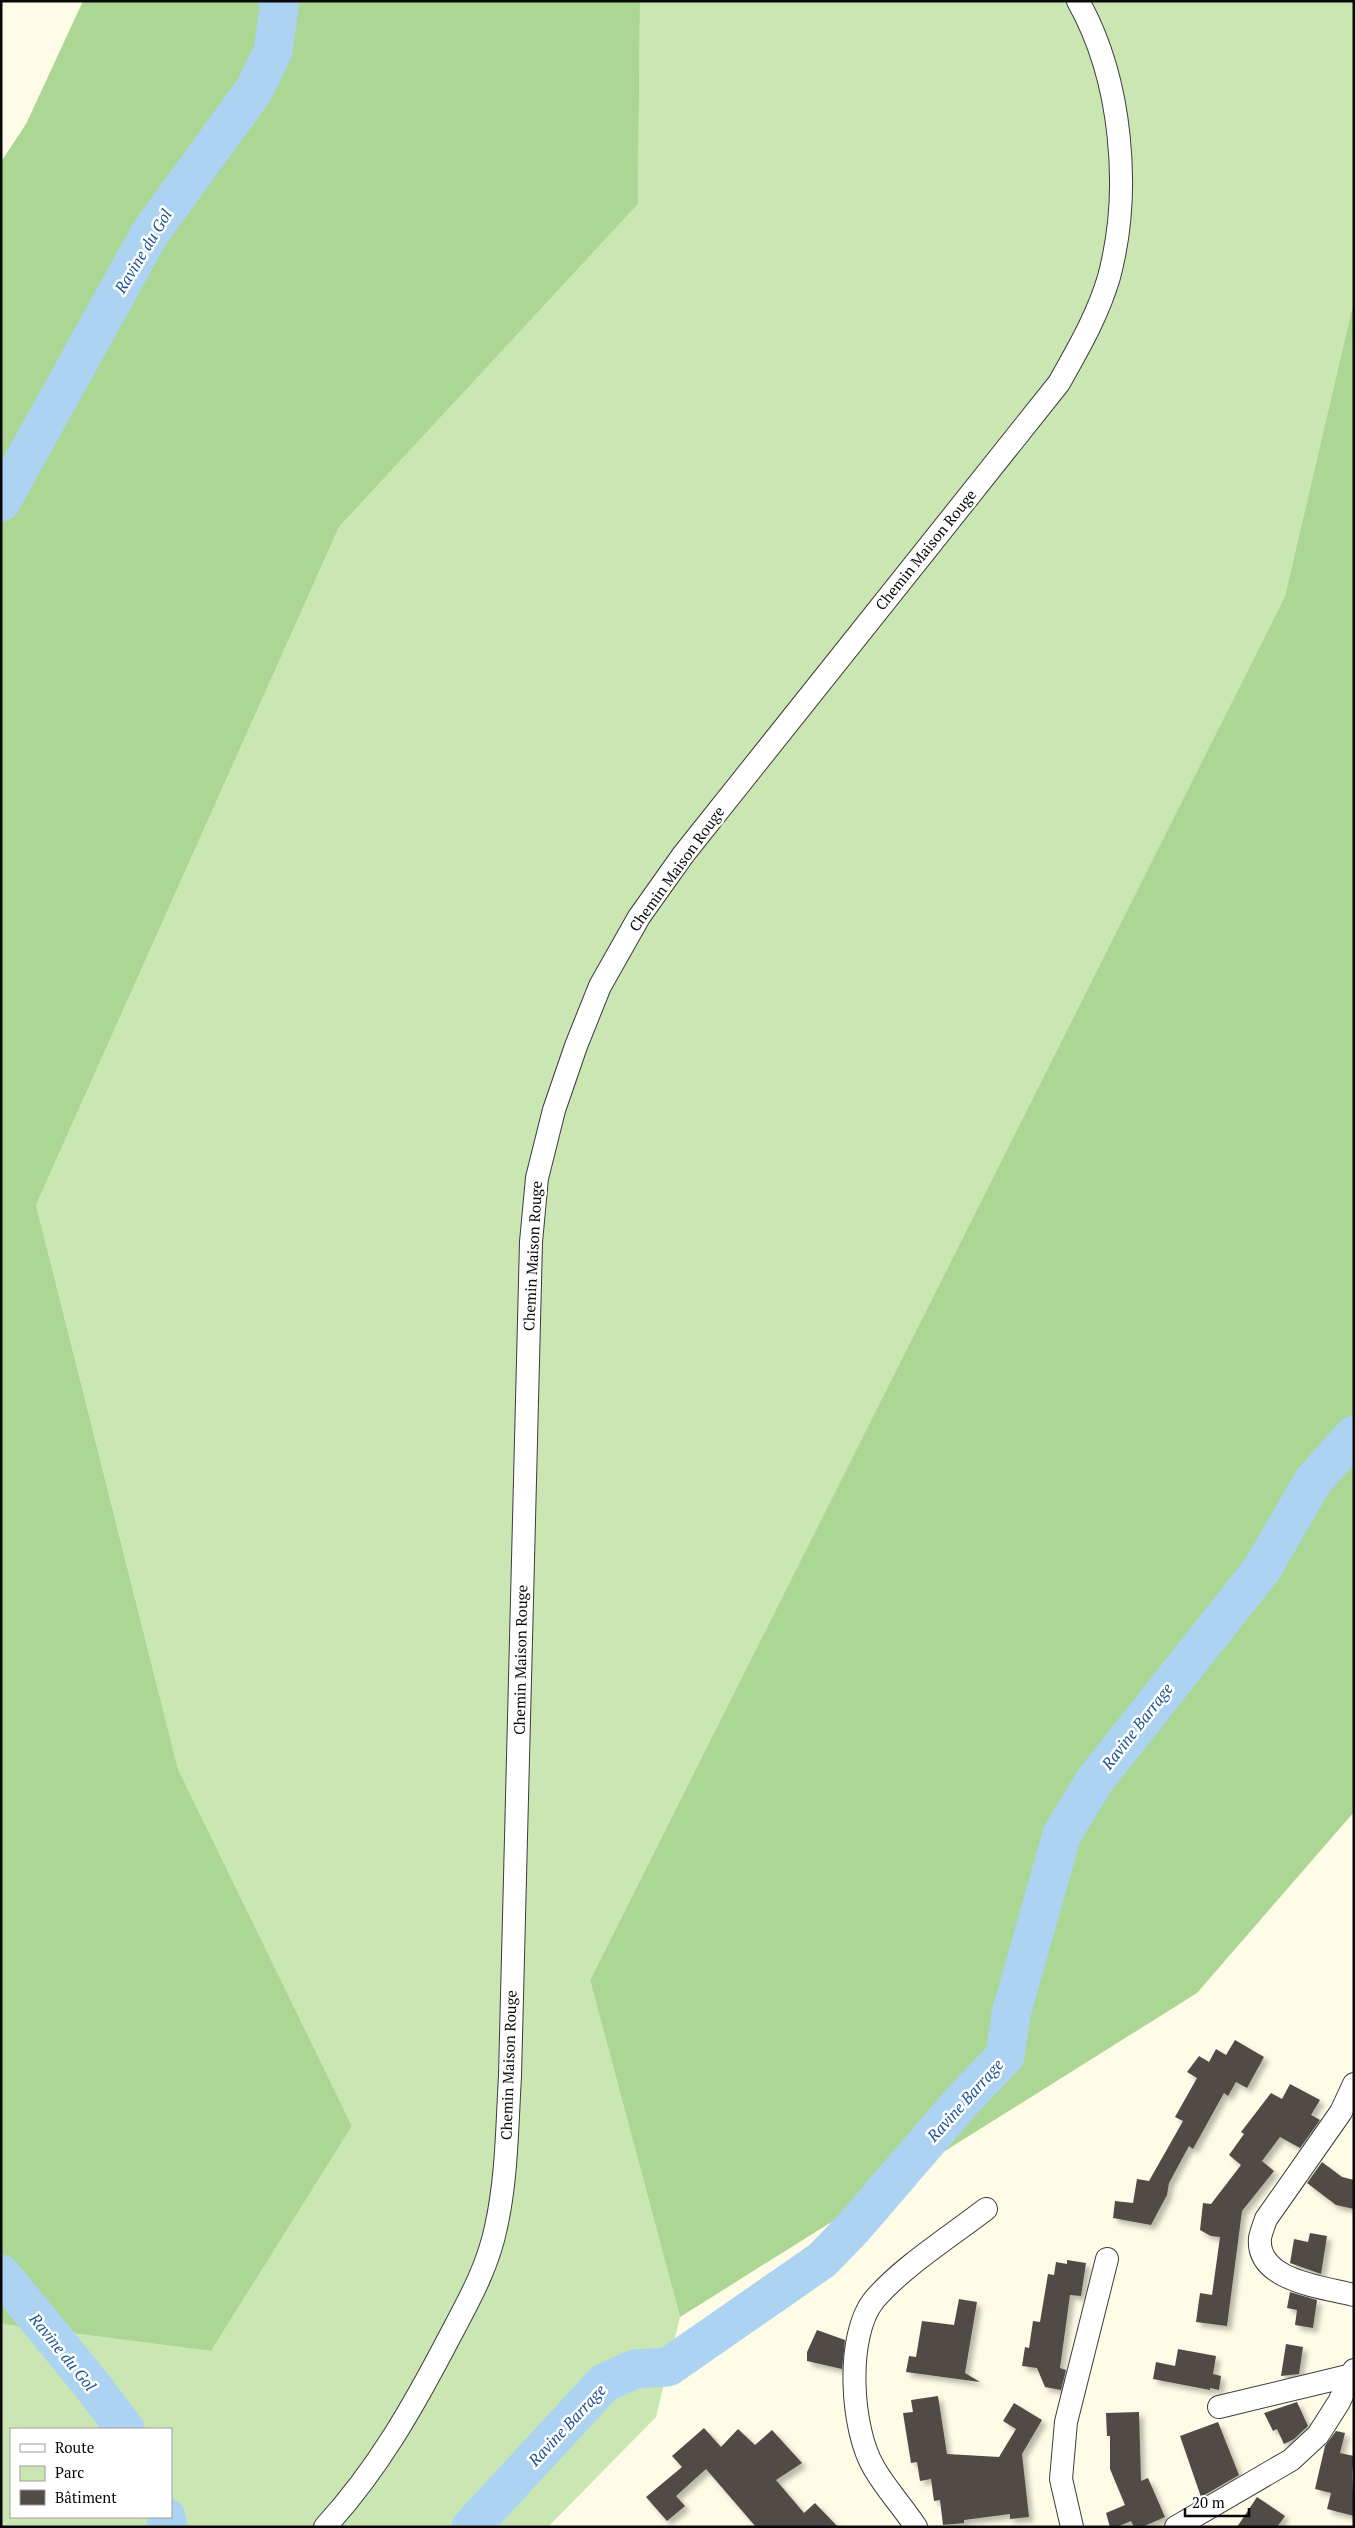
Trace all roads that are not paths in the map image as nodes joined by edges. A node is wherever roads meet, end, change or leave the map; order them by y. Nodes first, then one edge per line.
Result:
1 (1078, 1) edge
2 (1354, 2084) edge
3 (986, 2209) dead end
4 (1107, 2259) dead end
5 (1354, 2295) edge
6 (1353, 2372) edge
7 (1219, 2407) dead end
8 (325, 2527) edge
9 (916, 2527) edge
10 (1072, 2527) edge
11 (1176, 2527) edge

1 - 8 street, Chemin Maison Rouge
2 - 5 street
3 - 9 street
4 - 10 street
6 - 7 street
6 - 11 street

